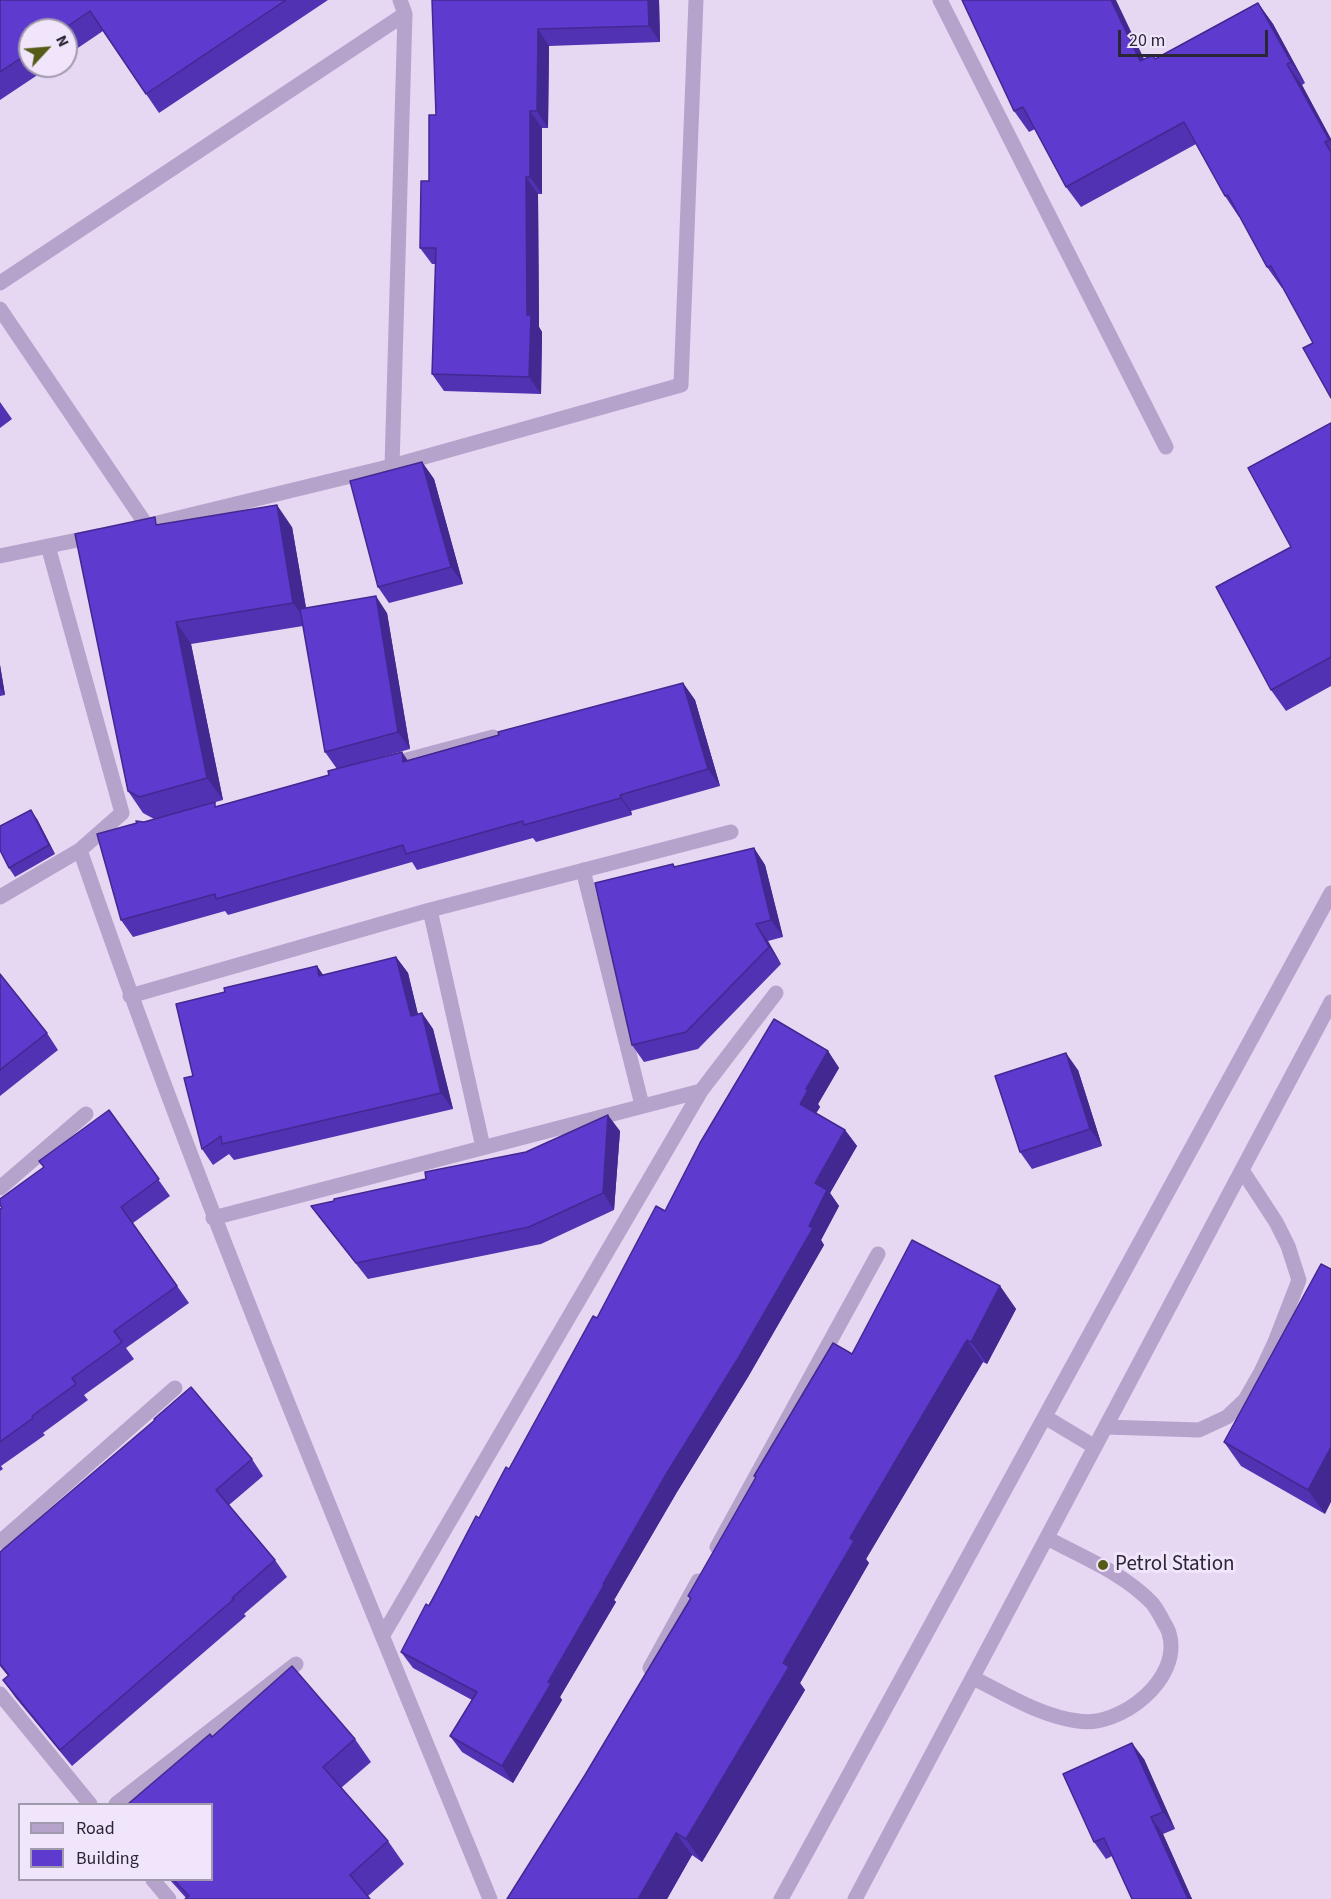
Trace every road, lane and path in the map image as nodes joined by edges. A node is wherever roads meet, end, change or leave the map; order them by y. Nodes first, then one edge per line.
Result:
1 (696, 0) edge
2 (940, 0) edge
3 (402, 7) edge
4 (0, 283) edge
5 (0, 309) edge
6 (1166, 447) dead end
7 (392, 466) junction
8 (147, 526) junction
9 (48, 546) junction
10 (0, 556) edge
11 (510, 732) edge
12 (372, 770) edge
13 (731, 832) dead end
14 (80, 850) junction
15 (583, 870) junction
16 (1331, 893) edge
17 (0, 897) edge
18 (430, 910) junction
19 (776, 993) dead end
20 (130, 996) junction
21 (1331, 1002) edge
22 (700, 1091) junction
23 (642, 1105) junction
24 (86, 1114) dead end
25 (483, 1147) junction
26 (1242, 1170) junction
27 (0, 1188) edge
28 (213, 1218) junction
29 (878, 1254) dead end
30 (175, 1388) dead end
31 (1046, 1417) junction
32 (1106, 1427) junction
33 (1095, 1447) junction
34 (1047, 1538) junction
35 (0, 1542) edge
36 (383, 1635) junction
37 (296, 1664) dead end
38 (973, 1678) junction
39 (643, 1681) edge
40 (0, 1694) edge
41 (89, 1803) edge
42 (117, 1803) edge
43 (154, 1881) edge
44 (169, 1899) edge
45 (490, 1899) edge
46 (781, 1899) edge
47 (855, 1899) edge

1 - 7 street
2 - 6 street
3 - 4 street
3 - 7 street
5 - 8 street
7 - 8 street
8 - 9 street
9 - 10 street
9 - 14 street
11 - 12 street
13 - 15 street
14 - 17 street
14 - 20 street
15 - 18 street
15 - 23 street
16 - 31 street
18 - 20 street
18 - 25 street
19 - 22 street
20 - 28 street
21 - 26 street
22 - 23 street
22 - 36 street
23 - 25 street
24 - 27 street
25 - 28 street
26 - 32 street
26 - 32 street
28 - 36 street
29 - 39 street
30 - 35 street
31 - 33 street
31 - 46 street
32 - 33 street
33 - 34 street
34 - 38 street
34 - 38 street
36 - 45 street
37 - 42 street
38 - 47 street
40 - 41 street
43 - 44 street

